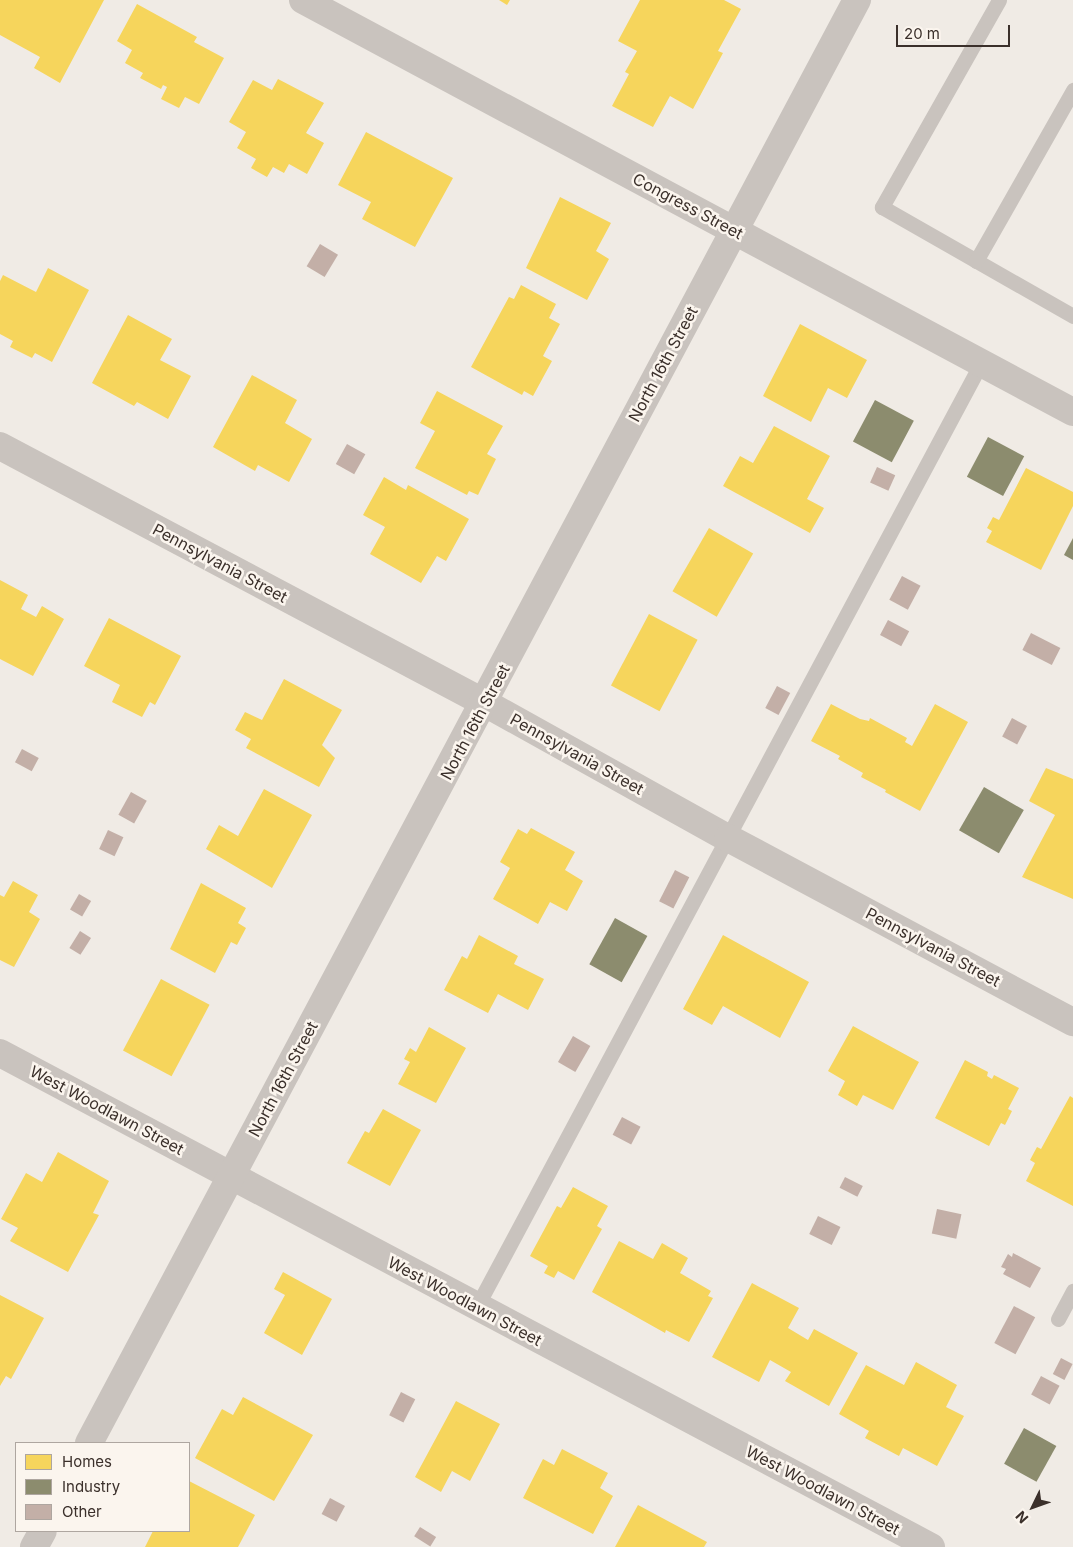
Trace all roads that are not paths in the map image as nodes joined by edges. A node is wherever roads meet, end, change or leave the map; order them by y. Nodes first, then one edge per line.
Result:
1 (302, 0) edge
2 (857, 0) edge
3 (999, 0) edge
4 (1073, 90) edge
5 (733, 230) junction
6 (976, 261) junction
7 (1073, 316) edge
8 (981, 363) junction
9 (1073, 412) edge
10 (0, 446) edge
11 (485, 703) junction
12 (728, 838) junction
13 (1073, 1022) edge
14 (0, 1053) edge
15 (230, 1177) junction
16 (1073, 1291) edge
17 (476, 1308) junction
18 (1058, 1319) dead end
19 (90, 1442) edge
20 (42, 1532) edge
21 (34, 1547) edge
22 (931, 1547) edge

1 - 5 street, Congress Street
2 - 5 street, North 16th Street
3 - 6 lane
4 - 6 lane
5 - 8 street, Congress Street
5 - 11 street, North 16th Street
6 - 7 lane
8 - 9 street, Congress Street
8 - 12 lane
10 - 11 street, Pennsylvania Street
11 - 12 street, Pennsylvania Street
11 - 15 street, North 16th Street
12 - 13 street, Pennsylvania Street
12 - 17 lane
14 - 15 street, West Woodlawn Street
15 - 17 street, West Woodlawn Street
15 - 19 street, North 16th Street
16 - 18 lane
17 - 22 street, West Woodlawn Street
20 - 21 street

